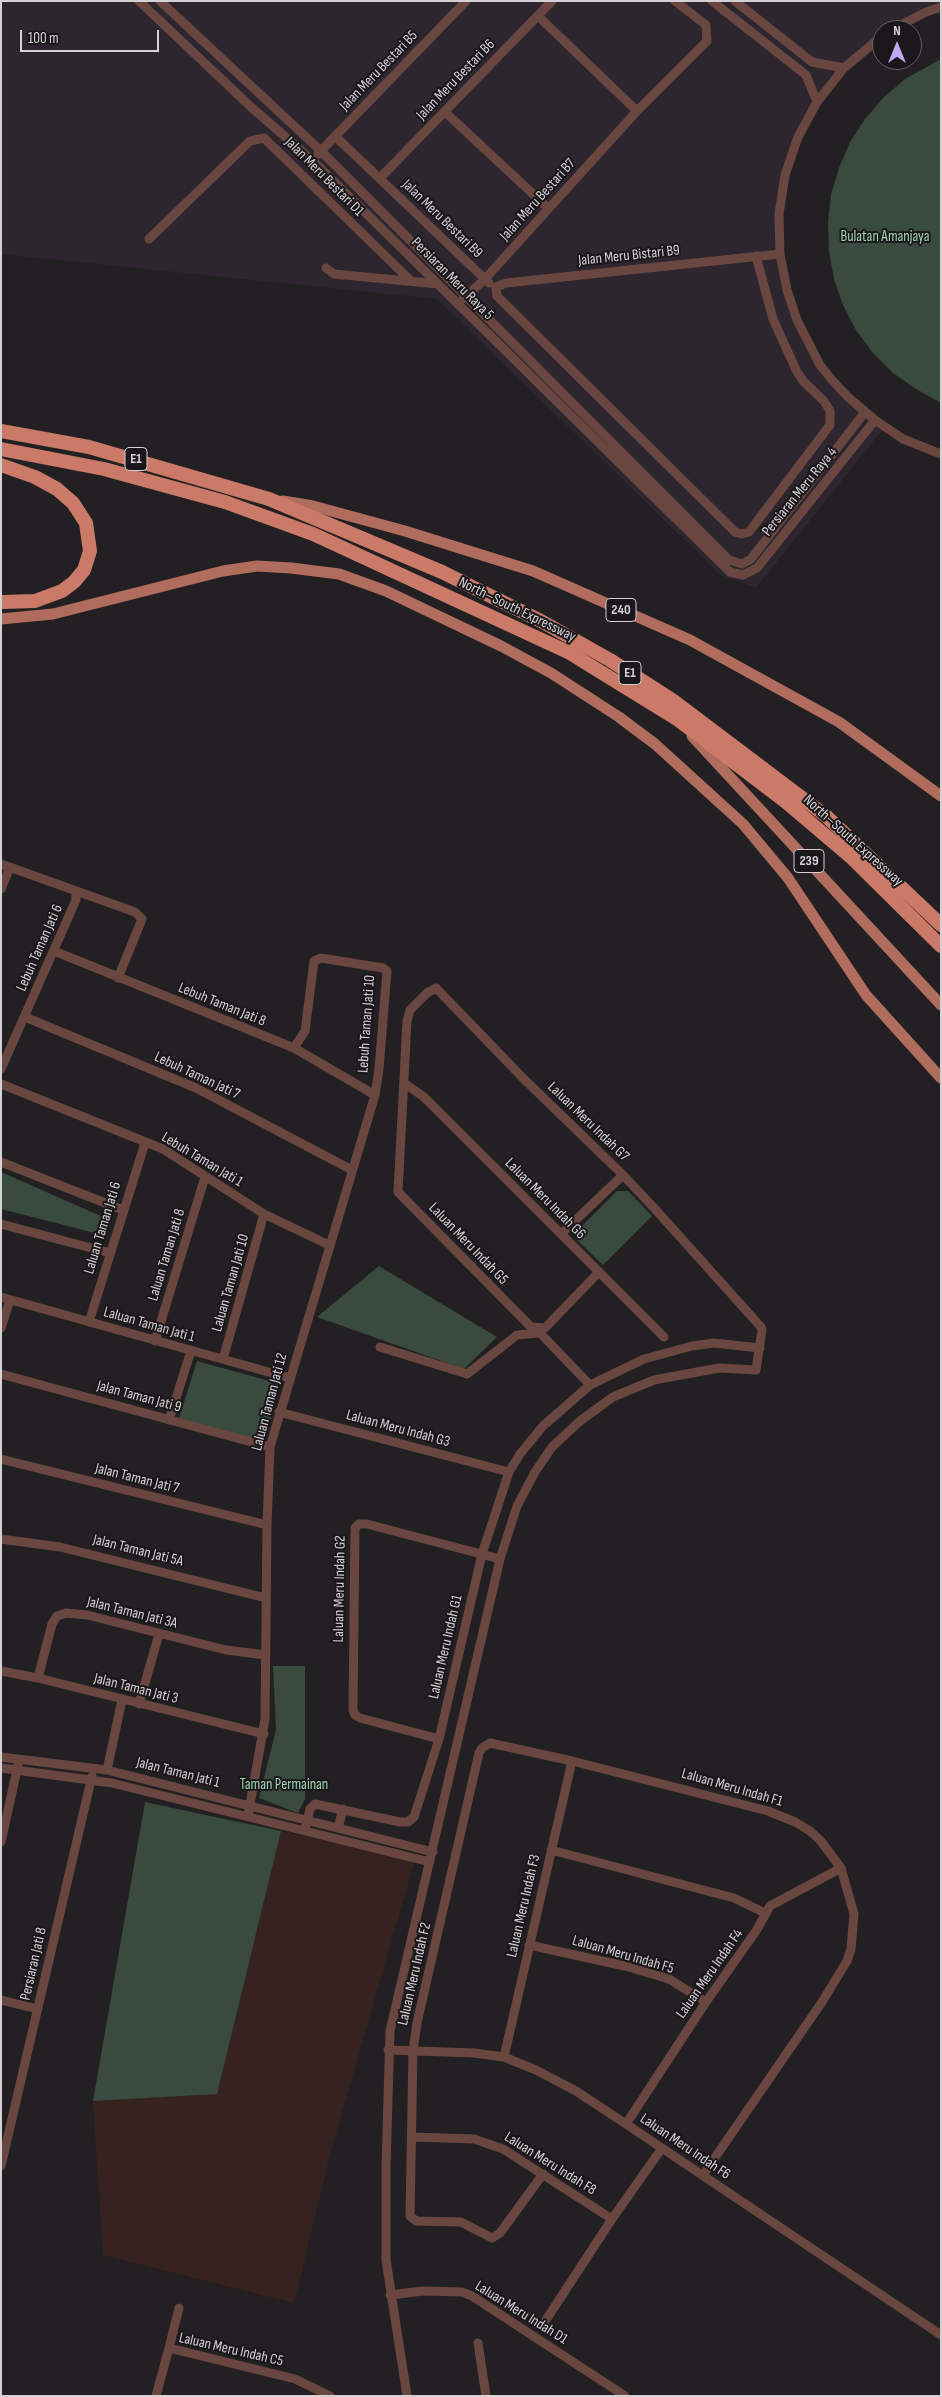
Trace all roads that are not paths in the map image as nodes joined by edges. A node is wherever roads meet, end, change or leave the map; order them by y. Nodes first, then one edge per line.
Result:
1 (139, 1) edge
2 (160, 1) edge
3 (466, 1) edge
4 (552, 1) edge
5 (675, 1) edge
6 (712, 1) edge
7 (734, 1) edge
8 (941, 7) edge
9 (538, 16) junction
10 (910, 20) edge
11 (872, 44) edge
12 (844, 68) junction
13 (817, 102) junction
14 (445, 112) junction
15 (637, 112) junction
16 (335, 136) junction
17 (321, 151) junction
18 (312, 160) junction
19 (380, 178) junction
20 (548, 208) junction
21 (149, 239) dead end
22 (780, 254) junction
23 (756, 256) junction
24 (326, 268) dead end
25 (484, 280) junction
26 (411, 281) junction
27 (438, 284) junction
28 (496, 287) junction
29 (467, 296) junction
30 (458, 304) junction
31 (864, 412) junction
32 (875, 420) junction
33 (1, 431) edge
34 (1, 449) edge
35 (941, 454) edge
36 (1, 465) edge
37 (269, 499) junction
38 (742, 564) junction
39 (743, 575) junction
40 (1, 602) edge
41 (1, 619) edge
42 (677, 719) junction
43 (941, 796) edge
44 (6, 866) edge
45 (1, 888) edge
46 (76, 891) junction
47 (941, 925) edge
48 (941, 946) edge
49 (54, 951) junction
50 (118, 978) junction
51 (941, 1005) edge
52 (25, 1017) junction
53 (294, 1048) junction
54 (1, 1069) edge
55 (941, 1078) edge
56 (404, 1083) junction
57 (1, 1084) edge
58 (375, 1094) junction
59 (145, 1143) junction
60 (1, 1162) edge
61 (352, 1170) junction
62 (622, 1175) junction
63 (205, 1177) junction
64 (123, 1210) junction
65 (264, 1214) junction
66 (1, 1224) edge
67 (561, 1234) junction
68 (329, 1245) junction
69 (110, 1253) junction
70 (599, 1272) junction
71 (6, 1299) edge
72 (89, 1322) junction
73 (1, 1328) edge
74 (664, 1337) dead end
75 (155, 1340) junction
76 (380, 1347) dead end
77 (760, 1348) junction
78 (191, 1350) junction
79 (223, 1360) junction
80 (1, 1374) edge
81 (290, 1378) junction
82 (590, 1385) junction
83 (280, 1412) junction
84 (169, 1420) junction
85 (270, 1447) junction
86 (1, 1459) edge
87 (509, 1472) junction
88 (267, 1525) junction
89 (1, 1539) edge
90 (482, 1554) junction
91 (500, 1559) junction
92 (266, 1598) junction
93 (158, 1634) junction
94 (266, 1655) junction
95 (1, 1671) edge
96 (38, 1678) junction
97 (122, 1700) junction
98 (139, 1704) junction
99 (264, 1734) junction
100 (439, 1739) junction
101 (486, 1744) joint
102 (1, 1757) edge
103 (20, 1760) junction
104 (572, 1761) junction
105 (1, 1768) edge
106 (94, 1769) junction
107 (17, 1770) junction
108 (107, 1770) junction
109 (90, 1780) junction
110 (250, 1805) junction
111 (343, 1809) junction
112 (248, 1816) junction
113 (307, 1820) junction
114 (338, 1828) junction
115 (305, 1830) junction
116 (1, 1842) edge
117 (551, 1850) junction
118 (433, 1852) junction
119 (430, 1862) junction
120 (841, 1868) junction
121 (765, 1913) junction
122 (529, 1944) junction
123 (1, 2000) edge
124 (706, 2002) junction
125 (38, 2009) junction
126 (388, 2050) junction
127 (413, 2051) junction
128 (504, 2057) junction
129 (626, 2124) junction
130 (412, 2136) junction
131 (662, 2148) junction
132 (1, 2166) edge
133 (543, 2174) junction
134 (703, 2175) junction
135 (612, 2219) junction
136 (390, 2295) junction
137 (179, 2308) dead end
138 (542, 2326) dead end
139 (941, 2335) edge
140 (478, 2343) dead end
141 (169, 2348) junction
142 (156, 2396) edge
143 (330, 2396) edge
144 (407, 2396) edge
145 (486, 2396) edge
146 (625, 2396) edge

1 - 18 street, Persiaran Meru Raya 5
2 - 17 street, Persiaran Meru Raya 5
3 - 16 street, Jalan Meru Bestari B5
4 - 9 street, Jalan Meru Bestari B6
5 - 15 street, Jalan Meru Bestari B7
6 - 13 street
7 - 12 street
8 - 10 street
9 - 14 street, Jalan Meru Bestari B6
9 - 15 street
11 - 12 street
12 - 13 street
13 - 22 street
14 - 19 street, Jalan Meru Bestari B6
14 - 20 street
15 - 20 street, Jalan Meru Bestari B7
16 - 17 street, Jalan Meru Bestari B5
16 - 19 street
17 - 18 street, Jalan Meru Bestari B5
17 - 29 street, Persiaran Meru Raya 5
18 - 27 street, Persiaran Meru Raya 5
19 - 25 street, Jalan Meru Bestari B9
20 - 25 street, Jalan Meru Bestari B7
21 - 26 street, Jalan Meru Bestari D1
22 - 23 street, Jalan Meru Bistari B9
22 - 31 street
23 - 28 street, Jalan Meru Bistari B9
23 - 28 street
24 - 26 street
25 - 28 street
25 - 29 street, Jalan Meru Bestari B7
26 - 27 street
27 - 30 street, Persiaran Meru Raya 5
29 - 30 street, Jalan Meru Bestari B7
29 - 38 street, Persiaran Meru Raya 5
30 - 39 street, Persiaran Meru Raya 5
31 - 32 street
31 - 38 street, Persiaran Meru Raya 4
32 - 35 street
32 - 39 street, Persiaran Meru Raya 4
33 - 37 highway, North–South Expressway / E1
34 - 42 highway, North–South Expressway / E1
36 - 40 highway
37 - 43 main road, 240
37 - 47 highway, North–South Expressway / E1
38 - 39 street
41 - 55 main road
42 - 48 highway, North–South Expressway / E1
42 - 51 main road, 239
44 - 45 street
44 - 46 street
46 - 49 street, Lebuh Taman Jati 6
46 - 50 street
49 - 50 street, Lebuh Taman Jati 8
49 - 52 street, Lebuh Taman Jati 6
50 - 53 street, Lebuh Taman Jati 8
52 - 54 street, Lebuh Taman Jati 6
52 - 61 street, Lebuh Taman Jati 7
53 - 58 street, Lebuh Taman Jati 8
53 - 58 street, Lebuh Taman Jati 10
56 - 62 street, Laluan Meru Indah G7
56 - 67 street, Laluan Meru Indah G6
56 - 70 street, Laluan Meru Indah G5
57 - 59 street, Lebuh Taman Jati 1
58 - 61 street, Laluan Taman Jati 12
59 - 63 street, Lebuh Taman Jati 1
59 - 64 street, Laluan Taman Jati 6
60 - 64 street
61 - 68 street, Laluan Taman Jati 12
62 - 67 street
62 - 77 street, Laluan Meru Indah G7
63 - 65 street, Lebuh Taman Jati 1
63 - 75 street, Laluan Taman Jati 8
64 - 69 street, Laluan Taman Jati 6
65 - 68 street, Lebuh Taman Jati 1
65 - 79 street, Laluan Taman Jati 10
66 - 69 street
67 - 70 street, Laluan Meru Indah G6
68 - 81 street, Laluan Taman Jati 12
69 - 72 street, Laluan Taman Jati 6
70 - 74 street, Laluan Meru Indah G6
71 - 72 street, Laluan Taman Jati 1
71 - 73 street
72 - 75 street, Laluan Taman Jati 1
75 - 78 street, Laluan Taman Jati 1
76 - 82 street
77 - 82 street, Laluan Meru Indah G1
77 - 91 street, Laluan Meru Indah G7
78 - 79 street, Laluan Taman Jati 1
78 - 84 street
79 - 81 street, Laluan Taman Jati 1
80 - 84 street, Jalan Taman Jati 9
81 - 83 street, Laluan Taman Jati 12
82 - 87 street, Laluan Meru Indah G1
83 - 85 street, Laluan Taman Jati 12
83 - 87 street, Laluan Meru Indah G3
84 - 85 street, Jalan Taman Jati 9
85 - 88 street, Laluan Taman Jati 12
86 - 88 street, Jalan Taman Jati 7
87 - 90 street, Laluan Meru Indah G1
88 - 92 street, Laluan Taman Jati 12
89 - 92 street, Jalan Taman Jati 5A
90 - 91 street, Laluan Meru Indah G2
90 - 100 street, Laluan Meru Indah G1
90 - 100 street, Laluan Meru Indah G2
91 - 118 street
92 - 94 street, Laluan Taman Jati 12
93 - 94 street, Jalan Taman Jati 3A
93 - 96 street, Jalan Taman Jati 3A
93 - 98 street
94 - 99 street, Laluan Taman Jati 12
95 - 96 street, Jalan Taman Jati 3
96 - 97 street, Jalan Taman Jati 3
97 - 98 street, Jalan Taman Jati 3
97 - 108 street
98 - 99 street, Jalan Taman Jati 3
99 - 110 street, Laluan Taman Jati 12
100 - 111 street, Laluan Meru Indah G1
101 - 104 street, Laluan Meru Indah F1
101 - 127 street, Laluan Meru Indah F2
102 - 103 street, Jalan Taman Jati 1
103 - 106 street, Jalan Taman Jati 1
103 - 107 street
104 - 117 street, Laluan Meru Indah F3
104 - 120 street, Laluan Meru Indah F1
105 - 107 street, Jalan Taman Jati 1
106 - 108 street, Jalan Taman Jati 1
106 - 109 street, Persiaran Jati 8
107 - 109 street, Jalan Taman Jati 1
107 - 116 street
108 - 110 street, Jalan Taman Jati 1
109 - 112 street, Jalan Taman Jati 1
109 - 125 street, Persiaran Jati 8
110 - 112 street, Laluan Taman Jati 12
110 - 113 street, Jalan Taman Jati 1
111 - 113 street, Laluan Meru Indah G1
111 - 114 street
112 - 115 street, Jalan Taman Jati 1
113 - 114 street, Jalan Taman Jati 1
113 - 115 street
114 - 118 street, Jalan Taman Jati 1
115 - 119 street, Jalan Taman Jati 1
117 - 121 street
117 - 122 street, Laluan Meru Indah F3
118 - 119 street
119 - 126 street
120 - 121 street, Laluan Meru Indah F4
120 - 134 street, Laluan Meru Indah F1
121 - 124 street, Laluan Meru Indah F4
122 - 124 street, Laluan Meru Indah F5
122 - 128 street, Laluan Meru Indah F3
123 - 125 street
124 - 129 street, Laluan Meru Indah F4
125 - 132 street, Persiaran Jati 8
126 - 127 street, Laluan Meru Indah F6
126 - 136 street
127 - 128 street, Laluan Meru Indah F6
127 - 130 street, Laluan Meru Indah F2
128 - 129 street, Laluan Meru Indah F6
129 - 131 street, Laluan Meru Indah F6
130 - 133 street, Laluan Meru Indah F8
130 - 133 street, Laluan Meru Indah F2
131 - 134 street, Laluan Meru Indah F6
131 - 135 street
133 - 135 street, Laluan Meru Indah F8
134 - 139 street, Laluan Meru Indah F6
135 - 138 street
136 - 144 street
136 - 146 street, Laluan Meru Indah D1
137 - 141 street
140 - 145 street
141 - 142 street, Laluan Meru Indah C5
141 - 143 street, Laluan Meru Indah C5

